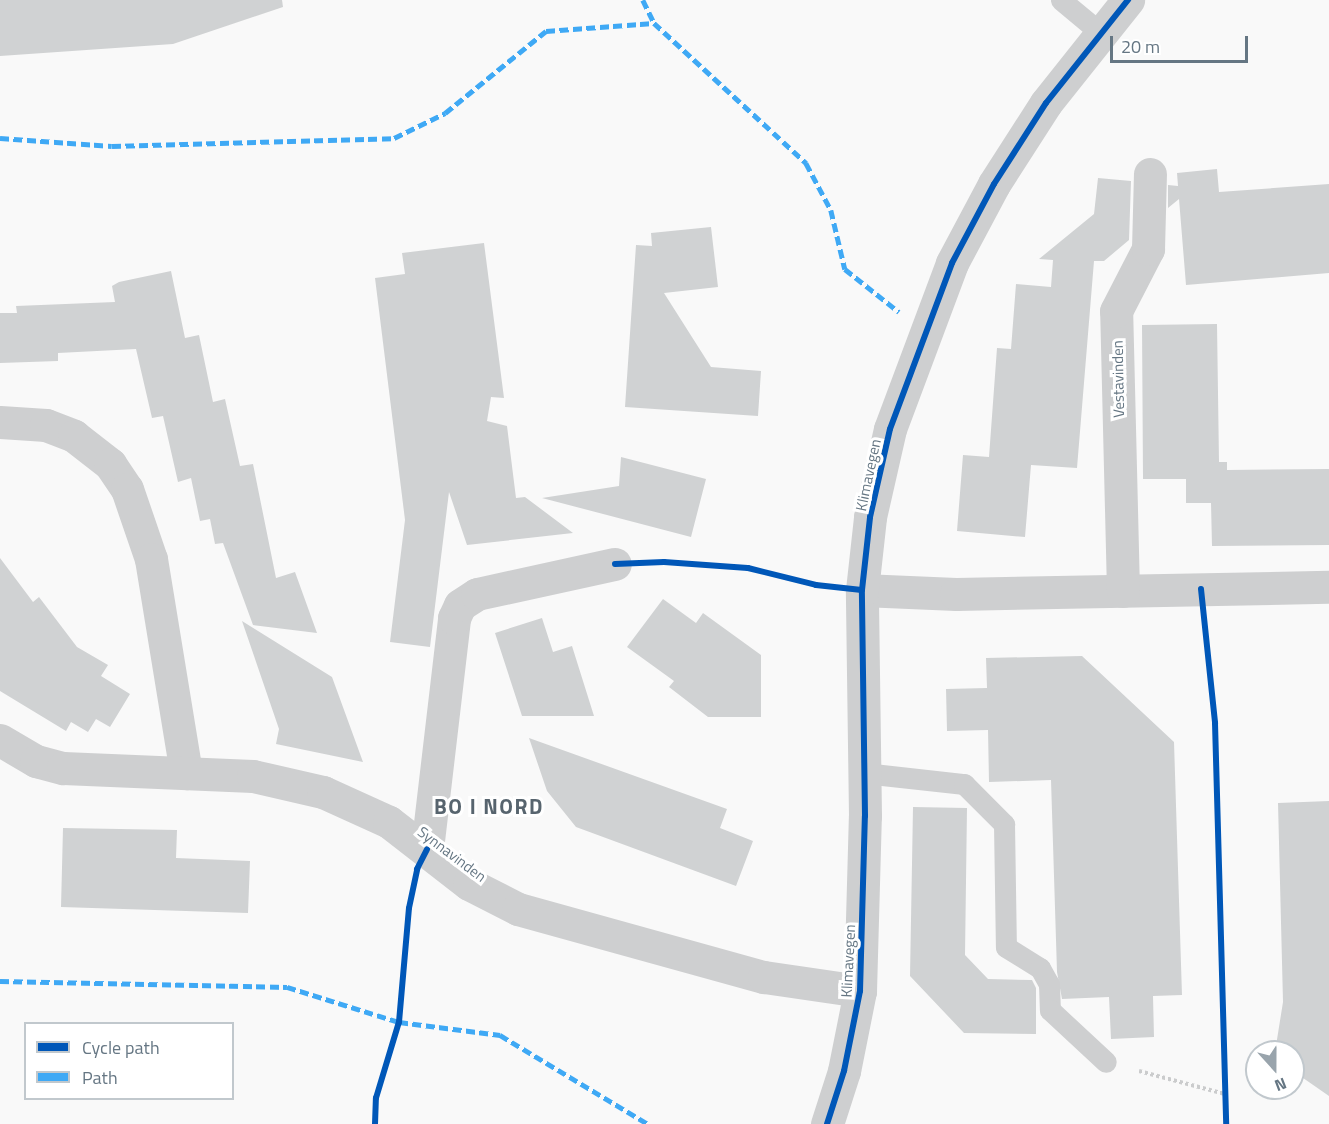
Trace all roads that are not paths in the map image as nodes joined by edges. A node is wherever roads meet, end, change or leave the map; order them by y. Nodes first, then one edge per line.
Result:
1 (1061, 0) edge
2 (1128, 0) edge
3 (1102, 33) junction
4 (1150, 174) dead end
5 (0, 422) edge
6 (615, 564) dead end
7 (1329, 587) edge
8 (862, 590) junction
9 (1123, 591) junction
10 (0, 740) edge
11 (186, 772) junction
12 (864, 773) junction
13 (427, 849) junction
14 (860, 991) junction
15 (1106, 1062) road end
16 (827, 1124) edge

1 - 3 lane
2 - 3 street, Klimavegen
3 - 8 street, Klimavegen
4 - 9 street, Vestavinden
5 - 11 street
6 - 13 street, Synnavinden
7 - 9 street
8 - 9 street
8 - 12 street, Klimavegen
10 - 11 street, Synnavinden
11 - 13 street, Synnavinden
12 - 14 street, Klimavegen
12 - 15 lane
13 - 14 street, Synnavinden
14 - 16 street, Klimavegen

